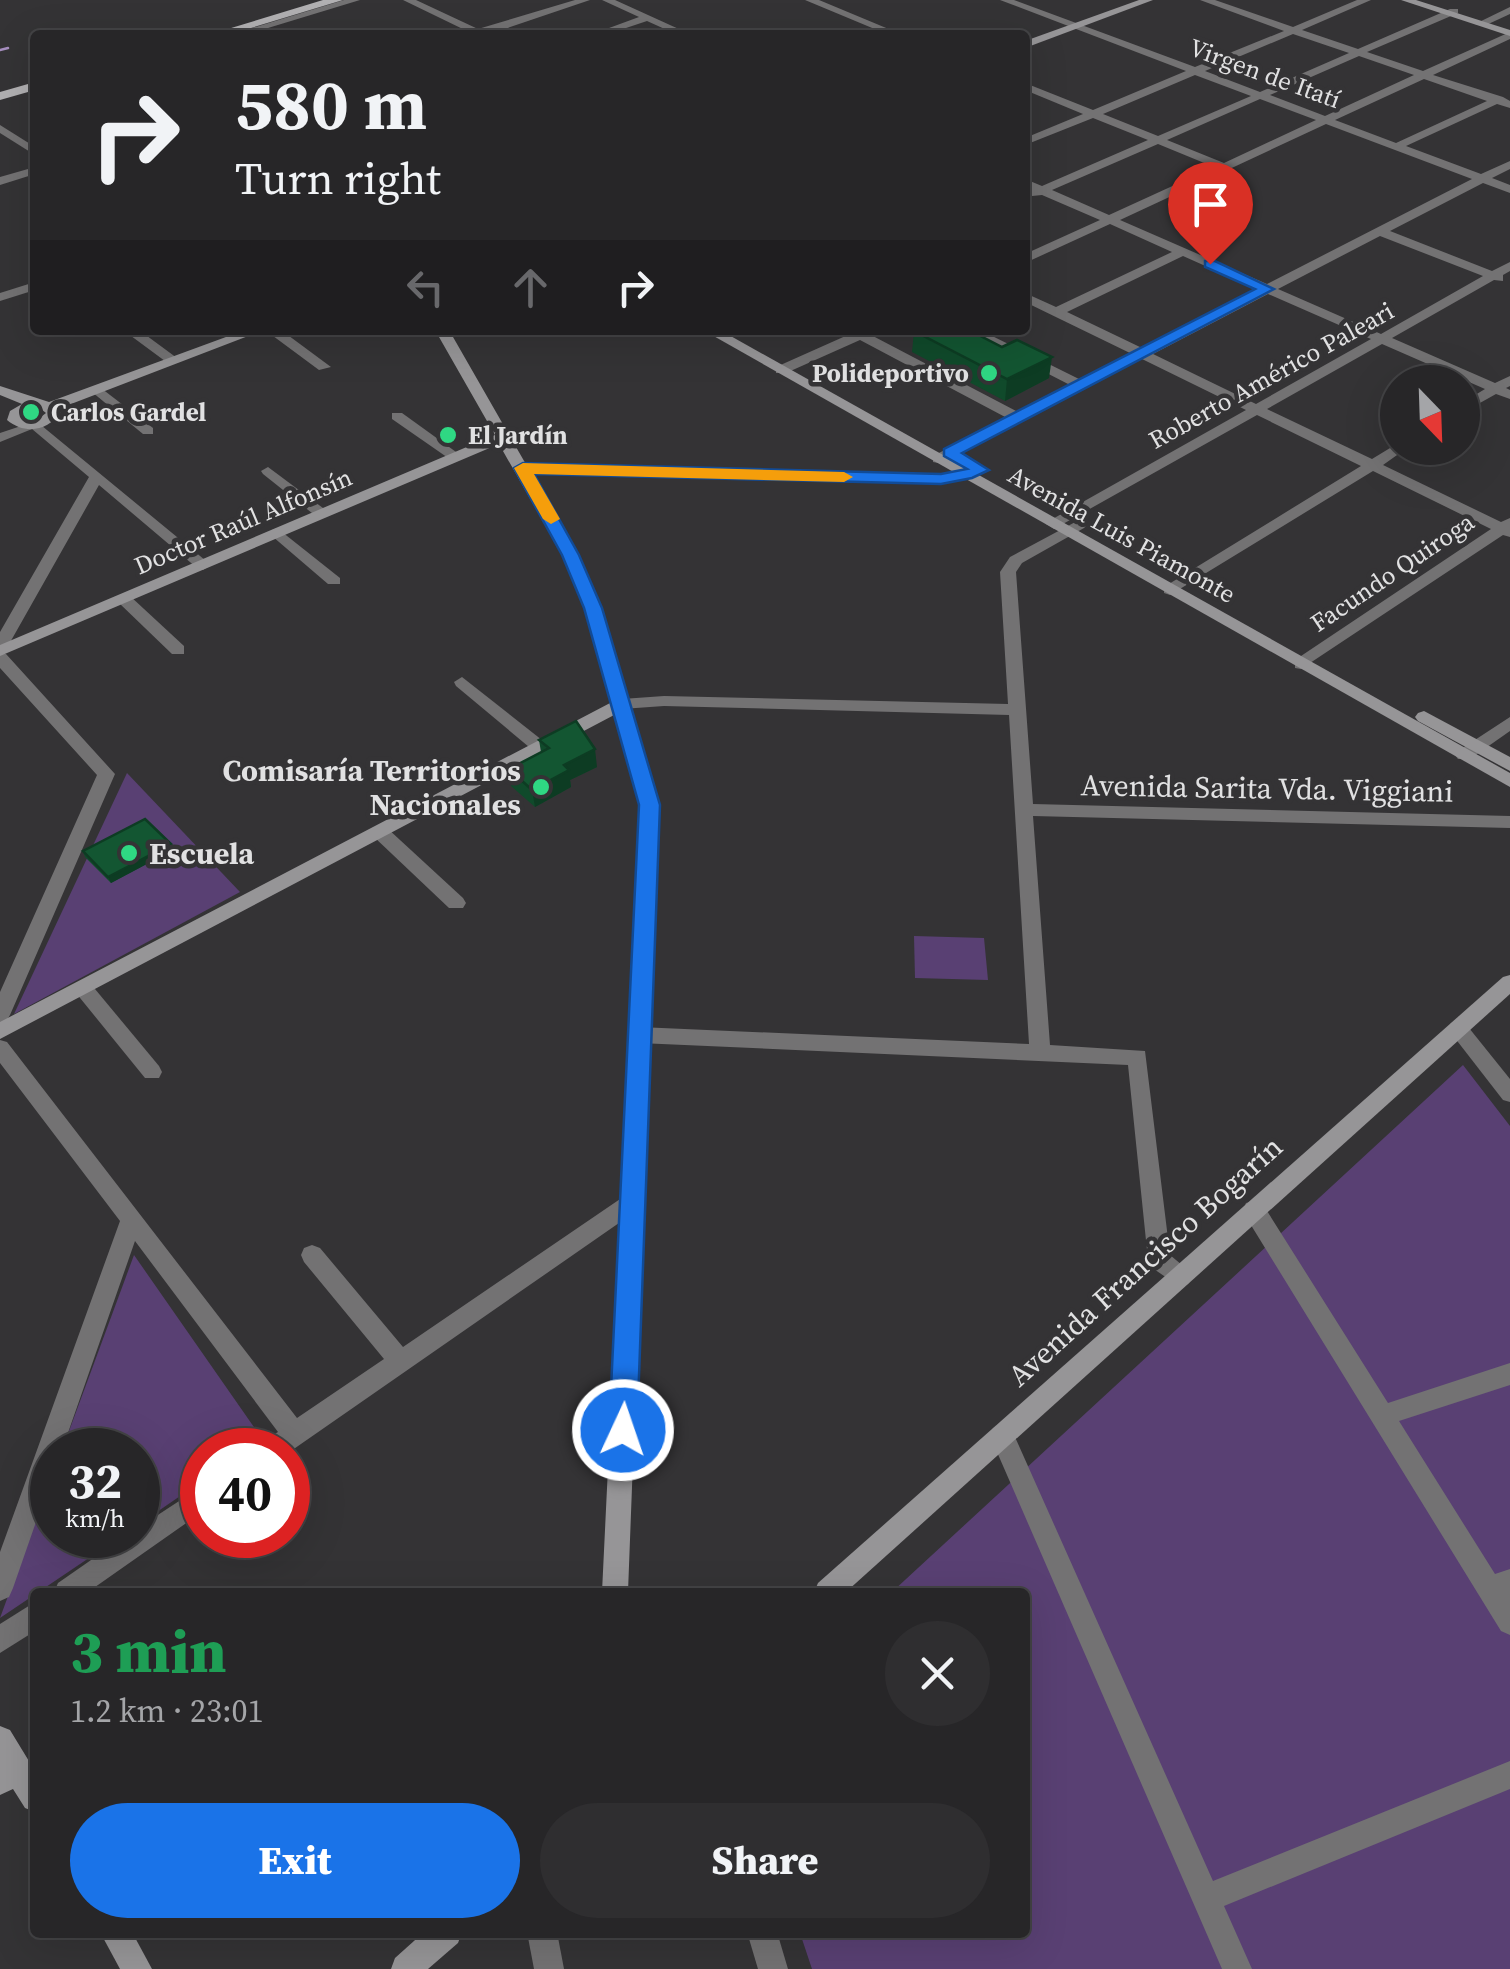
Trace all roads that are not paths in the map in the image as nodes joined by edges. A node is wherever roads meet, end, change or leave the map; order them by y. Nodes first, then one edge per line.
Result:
1 (337, 0) edge
2 (356, 0) edge
3 (408, 0) edge
4 (586, 0) edge
5 (607, 0) edge
6 (638, 0) edge
7 (810, 0) edge
8 (1004, 0) edge
9 (1126, 0) edge
10 (1148, 0) edge
11 (1205, 0) edge
12 (1366, 0) edge
13 (1406, 0) edge
14 (1420, 0) edge
15 (302, 5) edge
16 (620, 6) junction
17 (1510, 10) edge
18 (1451, 12) junction
19 (648, 18) junction
20 (1483, 22) junction
21 (1071, 24) junction
22 (257, 26) junction
23 (238, 30) edge
24 (247, 30) edge
25 (265, 30) edge
26 (469, 30) edge
27 (490, 30) edge
28 (611, 30) edge
29 (676, 30) edge
30 (885, 30) edge
31 (1294, 30) junction
32 (1510, 32) edge
33 (1030, 36) edge
34 (1030, 44) edge
35 (1358, 52) junction
36 (1196, 71) junction
37 (1424, 75) junction
38 (30, 87) edge
39 (1030, 88) edge
40 (1510, 94) edge
41 (1260, 95) junction
42 (0, 96) edge
43 (1496, 100) junction
44 (1510, 105) edge
45 (1093, 114) junction
46 (1327, 120) junction
47 (0, 128) edge
48 (1030, 140) edge
49 (1156, 140) junction
50 (1398, 146) junction
51 (30, 149) edge
52 (1510, 164) edge
53 (1224, 167) junction
54 (30, 172) edge
55 (1482, 179) junction
56 (0, 181) edge
57 (1030, 184) edge
58 (1510, 189) edge
59 (1042, 190) junction
60 (1030, 196) edge
61 (1110, 220) junction
62 (1376, 230) junction
63 (1182, 252) junction
64 (1030, 257) edge
65 (1510, 266) edge
66 (1494, 276) junction
67 (1510, 282) edge
68 (30, 288) edge
69 (1266, 289) junction
70 (0, 298) edge
71 (1030, 299) edge
72 (1057, 312) junction
73 (137, 335) edge
74 (243, 335) edge
75 (279, 335) edge
76 (445, 335) edge
77 (720, 335) edge
78 (738, 335) edge
79 (859, 335) edge
80 (871, 335) edge
81 (980, 335) edge
82 (1381, 339) junction
83 (1142, 354) junction
84 (174, 361) junction
85 (324, 367) dead end
86 (787, 368) junction
87 (1510, 380) edge
88 (1080, 386) junction
89 (97, 389) junction
90 (0, 390) edge
91 (1503, 392) edge
92 (43, 406) junction
93 (1256, 410) junction
94 (397, 416) dead end
95 (7, 418) edge
96 (1018, 418) junction
97 (33, 425) junction
98 (148, 432) dead end
99 (506, 436) junction
100 (0, 438) edge
101 (944, 456) junction
102 (456, 457) junction
103 (1380, 460) edge
104 (1371, 466) junction
105 (523, 468) junction
106 (268, 471) dead end
107 (973, 472) junction
108 (96, 477) junction
109 (322, 514) junction
110 (1066, 525) junction
111 (1507, 528) edge
112 (277, 533) junction
113 (204, 564) junction
114 (334, 581) dead end
115 (1176, 586) junction
116 (124, 598) junction
117 (178, 650) dead end
118 (0, 652) edge
119 (1307, 660) junction
120 (462, 682) dead end
121 (622, 704) junction
122 (1017, 710) junction
123 (1510, 723) edge
124 (541, 748) junction
125 (1471, 751) junction
126 (1510, 765) edge
127 (1510, 781) edge
128 (1023, 810) junction
129 (1510, 822) edge
130 (380, 832) junction
131 (456, 904) dead end
132 (1510, 982) edge
133 (83, 988) junction
134 (0, 1016) edge
135 (1458, 1028) junction
136 (0, 1031) edge
137 (639, 1035) junction
138 (0, 1048) edge
139 (1040, 1052) junction
140 (152, 1072) dead end
141 (1510, 1094) edge
142 (634, 1202) junction
143 (1254, 1210) junction
144 (132, 1220) junction
145 (312, 1255) dead end
146 (1180, 1277) junction
147 (400, 1361) junction
148 (1510, 1374) edge
149 (1382, 1416) junction
150 (289, 1428) edge
151 (303, 1428) edge
152 (1002, 1436) junction
153 (180, 1513) edge
154 (1500, 1586) edge
155 (0, 1588) edge
156 (74, 1588) edge
157 (615, 1588) edge
158 (831, 1588) edge
159 (30, 1619) edge
160 (1510, 1622) edge
161 (0, 1640) edge
162 (0, 1740) edge
163 (9, 1775) edge
164 (1510, 1775) edge
165 (30, 1794) edge
166 (1206, 1900) junction
167 (119, 1938) edge
168 (440, 1938) edge
169 (543, 1938) edge
170 (764, 1938) edge
171 (137, 1969) edge
172 (406, 1969) edge
173 (549, 1969) edge
174 (774, 1969) edge
175 (1236, 1969) edge

1 - 15 main road
2 - 22 street
3 - 26 street
4 - 27 street
5 - 16 street
6 - 16 street
7 - 30 street
8 - 21 street, Virgen de Itatí
9 - 21 street
10 - 21 street
11 - 31 street
12 - 31 street
13 - 18 street
14 - 18 street
15 - 22 main road
16 - 19 street
17 - 20 street
18 - 20 street
18 - 35 street
19 - 28 street
19 - 29 street
20 - 32 street
21 - 33 street
21 - 34 street
21 - 36 street, Virgen de Itatí
22 - 23 main road
22 - 24 street
22 - 25 street
31 - 35 street
31 - 36 street
32 - 37 street
35 - 37 street
35 - 41 street
36 - 41 street, Virgen de Itatí
36 - 45 street
37 - 43 street
37 - 46 street
38 - 42 main road
39 - 45 street
40 - 43 street
41 - 46 street, Virgen de Itatí
41 - 49 street
43 - 44 street
43 - 50 street
45 - 48 street
45 - 49 street
46 - 50 street, Virgen de Itatí
46 - 53 street
47 - 51 street
49 - 53 street
49 - 59 street
50 - 55 street, Virgen de Itatí
52 - 55 street
53 - 61 street
54 - 56 street
55 - 58 street, Virgen de Itatí
55 - 62 street
57 - 59 street
59 - 60 street
59 - 61 street
61 - 63 street
61 - 64 street
62 - 66 street
62 - 69 street
63 - 69 street
63 - 72 street
65 - 66 street, Roberto Américo Paleari
66 - 67 street
66 - 82 street, Roberto Américo Paleari
68 - 70 street
69 - 82 street
69 - 83 street
71 - 72 street
72 - 83 street
73 - 84 street
74 - 84 street
75 - 85 street
76 - 99 street
77 - 86 street, Avenida Luis Piamonte
78 - 86 street, Avenida Luis Piamonte
79 - 86 street
80 - 96 street
81 - 88 street
82 - 91 street
82 - 93 street, Roberto Américo Paleari
83 - 88 street
83 - 93 street
84 - 89 street
86 - 101 street, Avenida Luis Piamonte
87 - 91 street
88 - 96 street
89 - 92 street
89 - 98 street
90 - 92 street
92 - 95 street
92 - 97 street
93 - 104 street
93 - 110 street, Roberto Américo Paleari
94 - 102 street
95 - 97 street
96 - 101 street
97 - 100 street
97 - 108 street
99 - 102 street, Doctor Raúl Alfonsín
99 - 105 street
101 - 107 street, Avenida Luis Piamonte
102 - 109 street, Doctor Raúl Alfonsín
103 - 104 street
104 - 111 street
104 - 115 street
105 - 107 street
105 - 121 street
106 - 109 street
107 - 110 street, Avenida Luis Piamonte
108 - 113 street
108 - 118 street
109 - 112 street, Doctor Raúl Alfonsín
110 - 115 street, Avenida Luis Piamonte
110 - 122 street, Roberto Américo Paleari
111 - 119 street, Facundo Quiroga
112 - 113 street, Doctor Raúl Alfonsín
112 - 114 street
113 - 116 street, Doctor Raúl Alfonsín
115 - 119 street, Avenida Luis Piamonte
116 - 117 street
116 - 118 street, Doctor Raúl Alfonsín
118 - 134 street
119 - 125 street, Avenida Luis Piamonte
120 - 124 street
121 - 122 street
121 - 124 street
121 - 137 street
122 - 128 street
123 - 125 street
124 - 130 street
125 - 126 street, Avenida Luis Piamonte
125 - 127 street, Avenida Luis Piamonte
128 - 129 street, Avenida Sarita Vda. Viggiani
128 - 139 street
130 - 131 street
130 - 133 street
132 - 135 street, Avenida Francisco Bogarín
133 - 136 street
133 - 140 street
135 - 141 street
135 - 143 street, Avenida Francisco Bogarín
137 - 139 street
137 - 142 street
138 - 144 street
139 - 146 street
142 - 147 street
142 - 157 street
143 - 146 street, Avenida Francisco Bogarín
143 - 149 street
144 - 150 street
144 - 155 street
145 - 147 street
146 - 152 street, Avenida Francisco Bogarín
147 - 151 street
148 - 149 street
149 - 154 street
152 - 158 street, Avenida Francisco Bogarín
152 - 166 street
153 - 156 street
154 - 160 street
159 - 161 street
162 - 163 street
163 - 165 street
164 - 166 street
166 - 175 street
167 - 171 street
168 - 172 street
169 - 173 street
170 - 174 street

